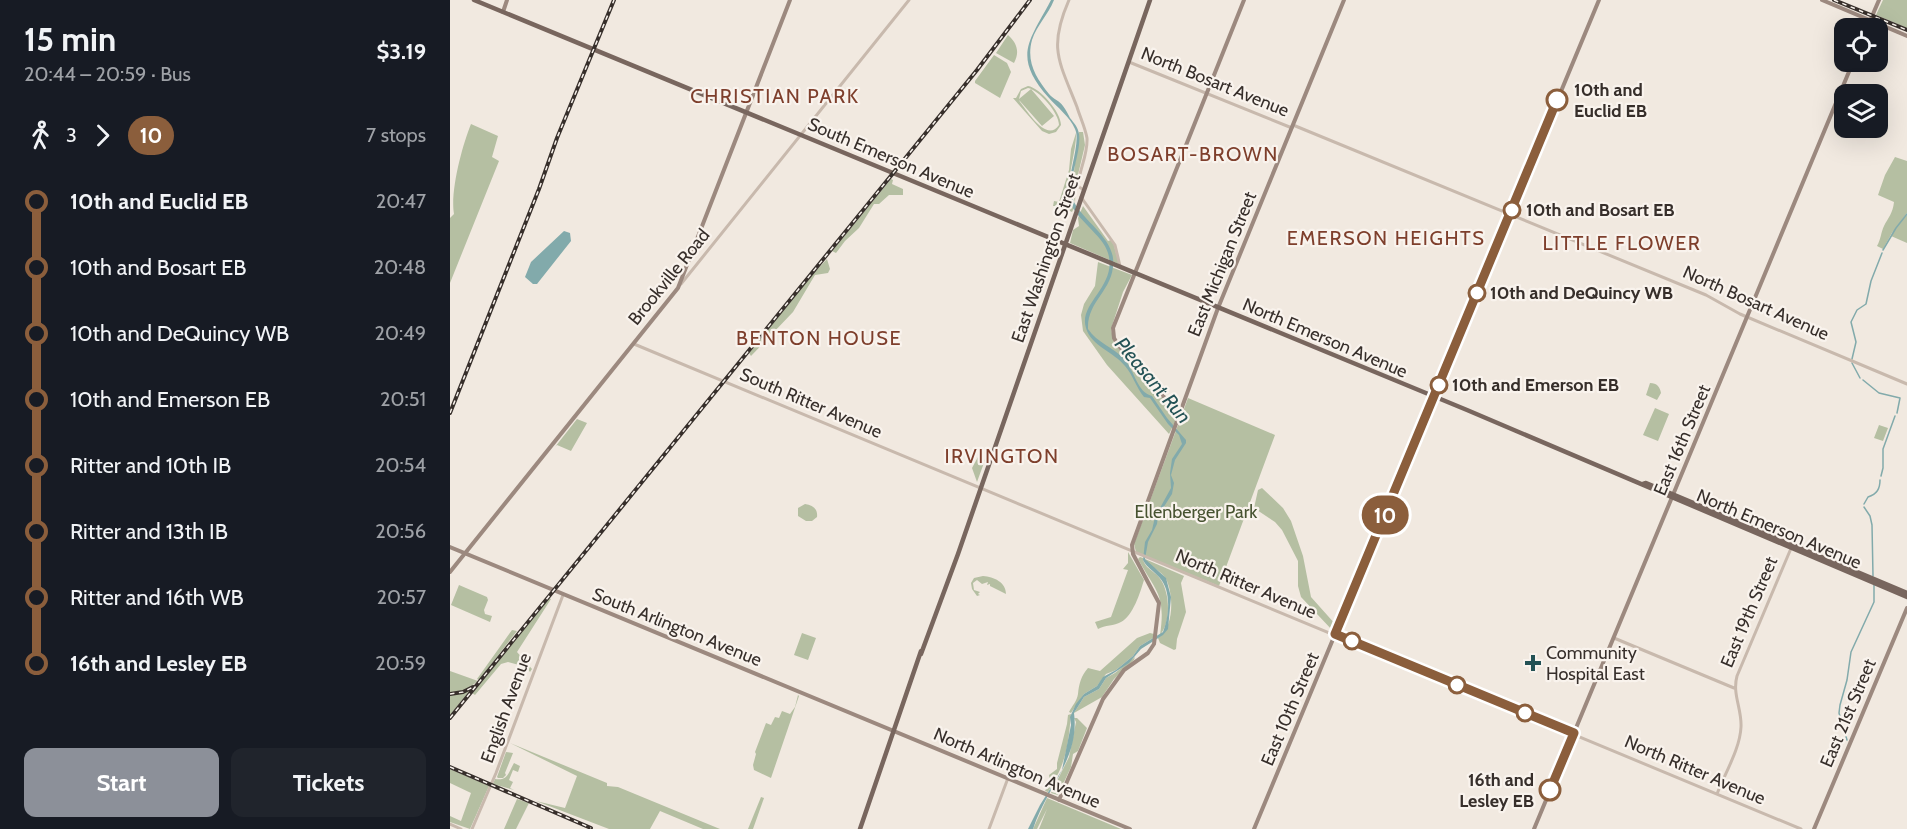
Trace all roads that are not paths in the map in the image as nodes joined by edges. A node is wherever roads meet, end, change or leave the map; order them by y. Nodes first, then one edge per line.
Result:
1 (474, 0) edge
2 (507, 0) edge
3 (790, 0) edge
4 (909, 0) edge
5 (1069, 0) edge
6 (1150, 0) edge
7 (1244, 0) edge
8 (1344, 0) edge
9 (1599, 0) edge
10 (1822, 0) edge
11 (1880, 0) edge
12 (503, 12) junction
13 (1866, 18) edge
14 (1872, 18) edge
15 (1888, 28) edge
16 (1907, 36) edge
17 (1129, 62) junction
18 (1849, 72) edge
19 (1207, 94) junction
20 (745, 112) junction
21 (1293, 127) junction
22 (801, 135) junction
23 (1084, 190) junction
24 (1081, 197) junction
25 (1510, 213) junction
26 (1065, 244) junction
27 (1118, 266) junction
28 (1134, 273) junction
29 (678, 288) junction
30 (1218, 308) junction
31 (1748, 317) junction
32 (633, 344) junction
33 (1907, 384) edge
34 (1434, 397) junction
35 (1180, 409) junction
36 (979, 488) junction
37 (1673, 496) junction
38 (450, 547) edge
39 (1792, 547) junction
40 (1133, 552) junction
41 (465, 554) junction
42 (450, 572) edge
43 (563, 595) junction
44 (1907, 595) edge
45 (1907, 608) edge
46 (1335, 634) junction
47 (1614, 638) junction
48 (1734, 688) junction
49 (894, 731) junction
50 (1574, 733) junction
51 (1008, 778) junction
52 (1717, 794) junction
53 (1059, 800) junction
54 (450, 824) edge
55 (461, 829) edge
56 (472, 829) edge
57 (860, 829) edge
58 (989, 829) edge
59 (1130, 829) edge
60 (1254, 829) edge
61 (1534, 829) edge
62 (1801, 829) edge
63 (1814, 829) edge

1 - 12 main road, South Emerson Avenue
2 - 12 main road
3 - 20 main road
4 - 22 street, Brookville Road
5 - 23 street
6 - 17 main road, East Washington Street
7 - 19 main road
8 - 21 main road, East Michigan Street
9 - 25 main road, East 10th Street
10 - 13 main road
11 - 14 main road
12 - 20 main road, South Emerson Avenue
15 - 16 main road
17 - 19 street, North Bosart Avenue
17 - 23 main road, East Washington Street
18 - 31 main road, East 16th Street
19 - 21 street, North Bosart Avenue
19 - 28 main road
20 - 22 main road, South Emerson Avenue
20 - 29 main road
21 - 25 street, North Bosart Avenue
21 - 30 main road, East Michigan Street
22 - 26 main road, South Emerson Avenue
22 - 29 street, Brookville Road
23 - 24 main road, East Washington Street
24 - 26 main road, East Washington Street
24 - 27 street
25 - 31 street, North Bosart Avenue
25 - 34 main road, East 10th Street
26 - 27 main road, North Emerson Avenue
26 - 36 main road, East Washington Street
27 - 28 main road, North Emerson Avenue
28 - 30 main road, North Emerson Avenue
28 - 35 main road
29 - 32 main road, Brookville Road
30 - 34 main road, North Emerson Avenue
30 - 35 main road, East Michigan Street
31 - 33 street, North Bosart Avenue
31 - 37 main road, East 16th Street
32 - 36 street, South Ritter Avenue
32 - 41 main road, Brookville Road
34 - 37 main road, North Emerson Avenue
34 - 46 main road, East 10th Street
35 - 40 main road, East Michigan Street
36 - 40 street, North Ritter Avenue
36 - 49 main road, East Washington Street
37 - 39 main road, North Emerson Avenue
37 - 47 main road, East 16th Street
38 - 41 main road, South Arlington Avenue
39 - 44 main road, North Emerson Avenue
39 - 48 street, East 19th Street
40 - 46 street, North Ritter Avenue
40 - 53 main road
41 - 42 main road, Brookville Road
41 - 43 main road, South Arlington Avenue
43 - 49 main road, South Arlington Avenue
43 - 56 street, English Avenue
45 - 63 main road, East 21st Street
46 - 50 street, North Ritter Avenue
46 - 60 main road, East 10th Street
47 - 48 street
47 - 50 main road, East 16th Street
48 - 52 street, East 19th Street
49 - 51 main road, North Arlington Avenue
49 - 57 main road, East Washington Street
50 - 52 street, North Ritter Avenue
50 - 61 main road, East 16th Street
51 - 53 main road, North Arlington Avenue
51 - 58 street
52 - 62 street, North Ritter Avenue
53 - 59 main road, North Arlington Avenue
54 - 55 street

